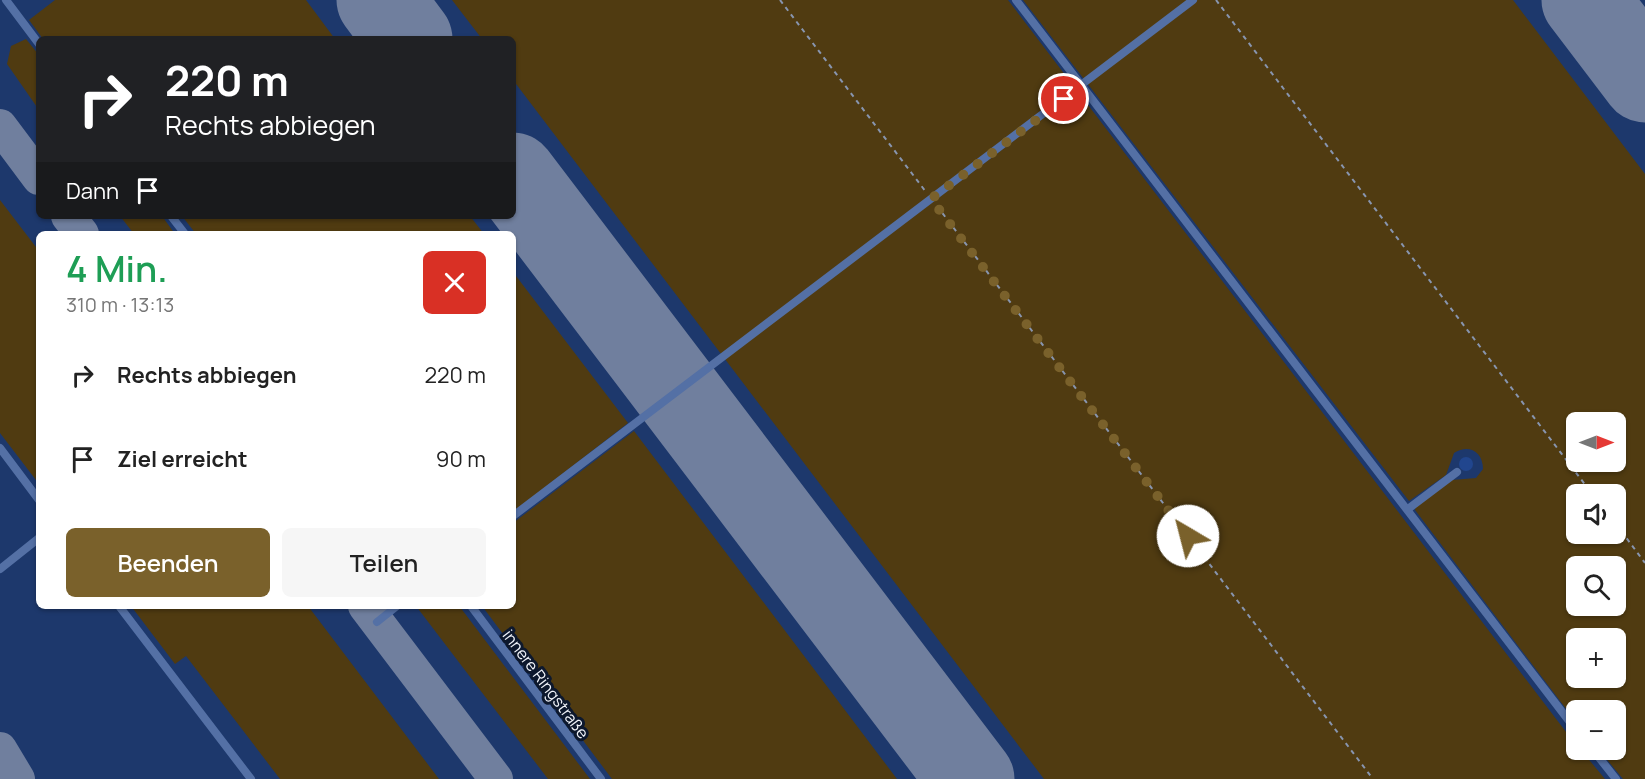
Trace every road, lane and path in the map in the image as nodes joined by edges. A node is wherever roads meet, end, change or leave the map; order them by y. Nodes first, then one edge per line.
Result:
1 (6, 0) edge
2 (780, 0) edge
3 (1016, 0) edge
4 (1193, 0) edge
5 (1216, 0) edge
6 (36, 40) edge
7 (1083, 85) junction
8 (931, 199) junction
9 (173, 219) edge
10 (183, 231) edge
11 (0, 448) edge
12 (1457, 472) dead end
13 (1585, 484) edge
14 (36, 496) edge
15 (1408, 509) junction
16 (516, 514) edge
17 (1626, 537) edge
18 (36, 540) edge
19 (1645, 563) edge
20 (0, 569) edge
21 (121, 609) edge
22 (393, 609) edge
23 (473, 609) edge
24 (377, 622) dead end
25 (1566, 717) edge
26 (1601, 760) edge
27 (251, 779) edge
28 (601, 779) edge
29 (1373, 779) edge
30 (1616, 779) edge

1 - 6 lane
2 - 8 path
3 - 7 lane
4 - 7 lane
5 - 13 path
7 - 8 lane
7 - 15 lane
8 - 16 lane
8 - 29 path
9 - 10 lane
11 - 14 lane
12 - 15 lane
15 - 25 lane
17 - 19 path
18 - 20 lane
21 - 27 lane
22 - 24 lane
23 - 28 lane, innere Ringstraße
26 - 30 lane

